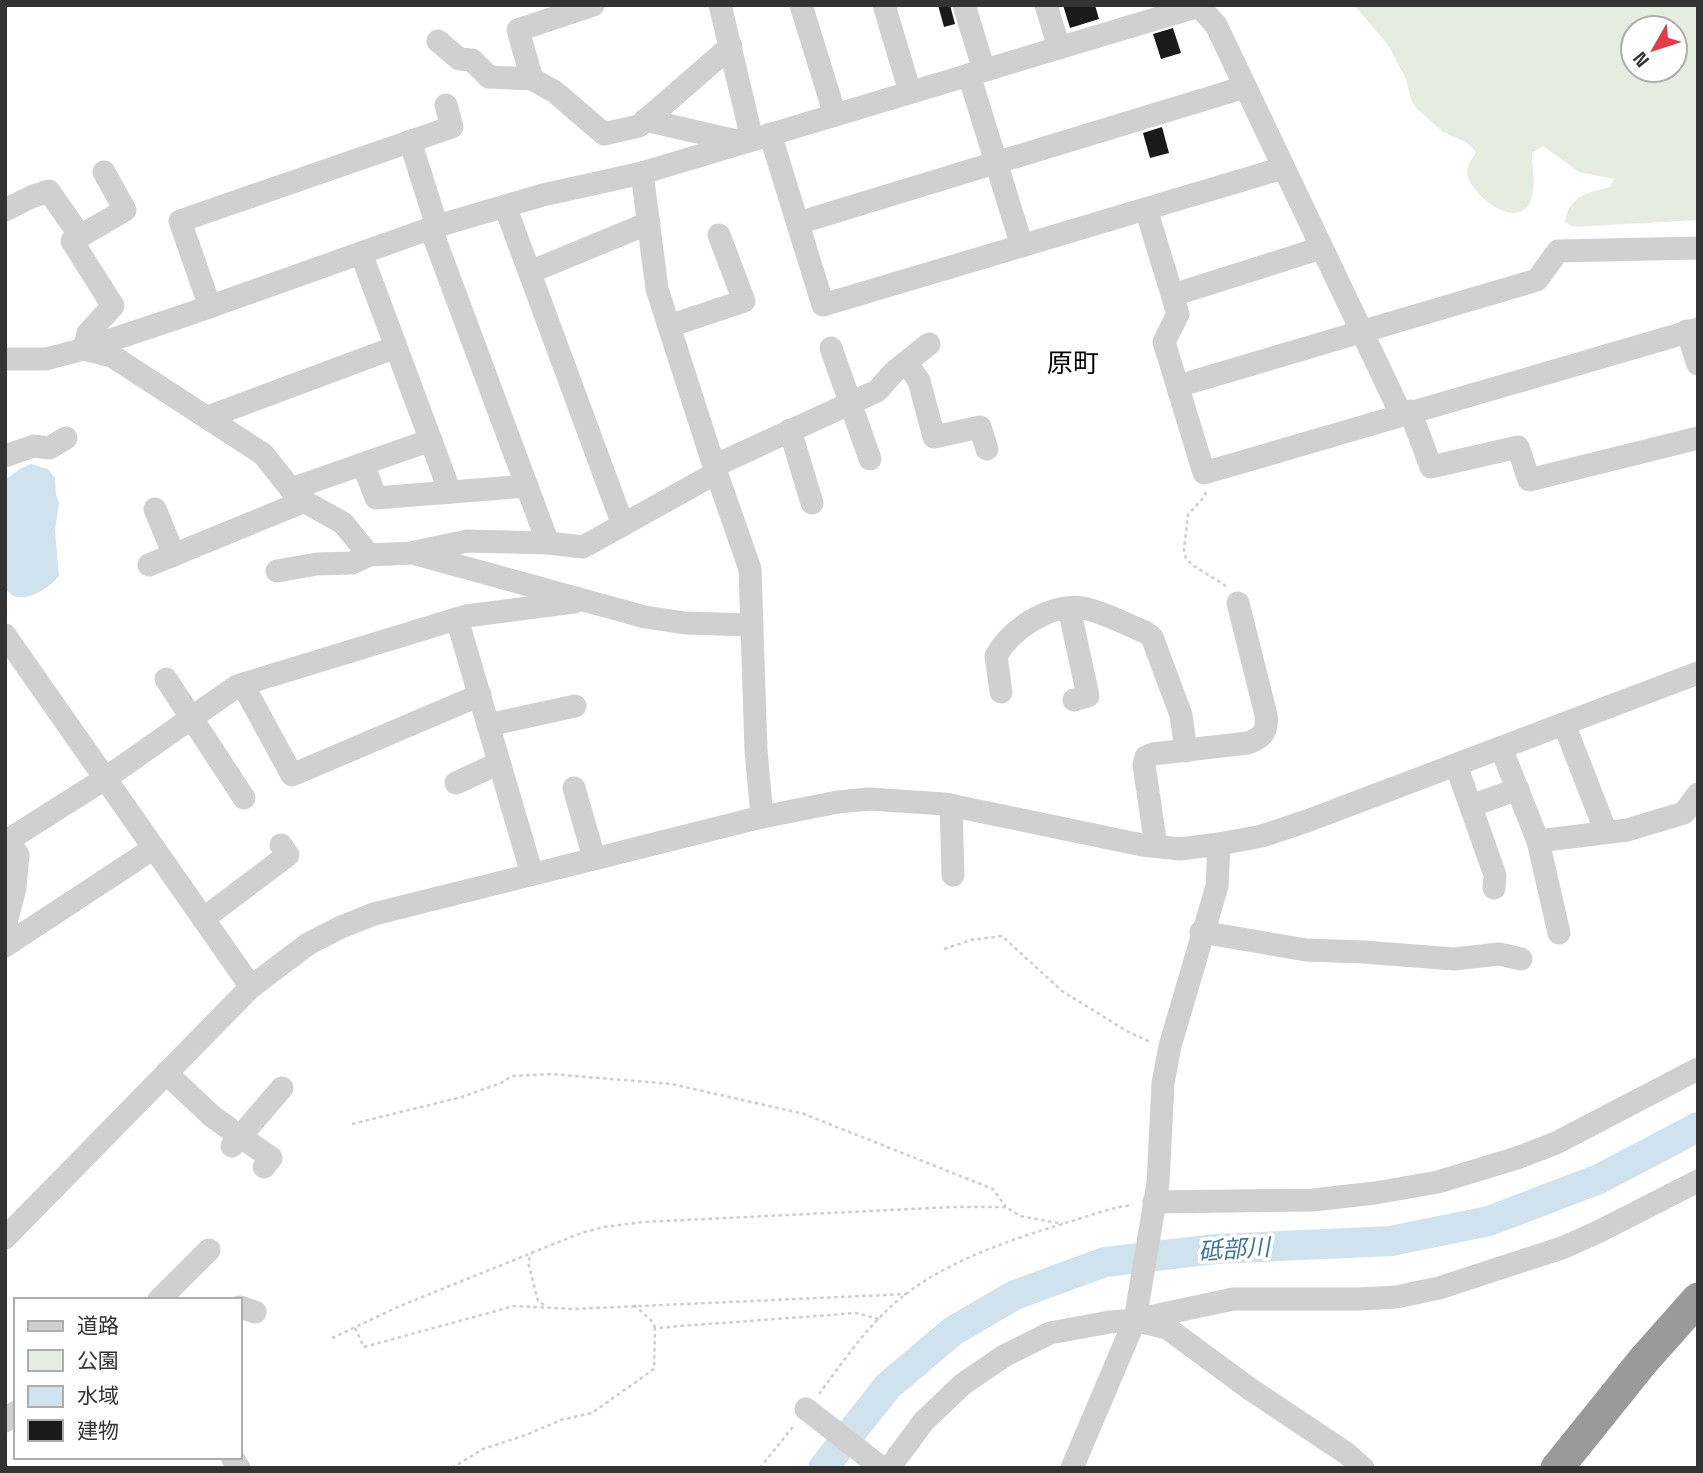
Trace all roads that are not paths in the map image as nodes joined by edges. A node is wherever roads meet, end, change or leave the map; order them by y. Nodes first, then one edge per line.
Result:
1 (593, 5) edge
2 (720, 5) edge
3 (801, 5) edge
4 (884, 5) edge
5 (964, 5) edge
6 (1046, 5) edge
7 (1199, 6) edge
8 (438, 41) dead end
9 (731, 46) junction
10 (1059, 48) junction
11 (976, 73) junction
12 (532, 79) junction
13 (1245, 87) junction
14 (910, 92) junction
15 (446, 105) dead end
16 (835, 115) junction
17 (645, 120) junction
18 (755, 139) junction
19 (410, 141) junction
20 (996, 163) junction
21 (1283, 168) junction
22 (104, 172) dead end
23 (642, 173) junction
24 (505, 206) junction
25 (1146, 209) junction
26 (5, 210) edge
27 (649, 223) junction
28 (798, 223) junction
29 (434, 227) junction
30 (719, 235) dead end
31 (80, 236) junction
32 (1022, 246) junction
33 (1321, 248) junction
34 (1698, 248) edge
35 (361, 253) junction
36 (530, 272) junction
37 (1173, 295) junction
38 (210, 307) junction
39 (669, 326) junction
40 (1693, 330) edge
41 (1362, 333) junction
42 (929, 344) dead end
43 (396, 347) junction
44 (831, 348) dead end
45 (84, 349) junction
46 (5, 359) edge
47 (906, 362) junction
48 (1698, 365) edge
49 (1178, 386) junction
50 (851, 405) junction
51 (1405, 412) junction
52 (208, 417) junction
53 (790, 430) junction
54 (66, 438) dead end
55 (1698, 438) edge
56 (431, 440) junction
57 (987, 449) dead end
58 (5, 456) edge
59 (870, 459) dead end
60 (363, 464) junction
61 (715, 469) junction
62 (527, 486) junction
63 (450, 492) junction
64 (298, 495) junction
65 (812, 503) dead end
66 (156, 509) dead end
67 (623, 525) junction
68 (548, 543) junction
69 (412, 553) junction
70 (174, 555) junction
71 (369, 555) junction
72 (149, 565) dead end
73 (277, 571) dead end
74 (584, 601) junction
75 (1238, 603) road end
76 (1069, 608) junction
77 (457, 619) junction
78 (752, 625) junction
79 (5, 635) edge
80 (1698, 673) edge
81 (166, 679) dead end
82 (243, 685) junction
83 (1001, 692) dead end
84 (480, 695) junction
85 (1074, 700) dead end
86 (575, 706) dead end
87 (192, 718) junction
88 (1564, 724) junction
89 (488, 725) junction
90 (1502, 748) junction
91 (1186, 751) junction
92 (499, 763) junction
93 (1456, 765) junction
94 (106, 778) junction
95 (456, 783) dead end
96 (574, 788) dead end
97 (1518, 789) junction
98 (1698, 794) edge
99 (244, 798) dead end
100 (951, 805) junction
101 (1471, 806) junction
102 (762, 817) junction
103 (1606, 832) junction
104 (7, 841) edge
105 (1538, 841) junction
106 (1220, 844) junction
107 (281, 845) dead end
108 (1156, 846) junction
109 (154, 848) junction
110 (594, 858) junction
111 (532, 874) junction
112 (953, 875) dead end
113 (1494, 888) dead end
114 (203, 919) junction
115 (1201, 932) junction
116 (1559, 933) dead end
117 (8, 944) edge
118 (1521, 959) dead end
119 (251, 987) junction
120 (1698, 1069) edge
121 (166, 1073) junction
122 (281, 1088) dead end
123 (236, 1141) junction
124 (264, 1167) dead end
125 (1698, 1181) edge
126 (1153, 1209) junction
127 (5, 1238) edge
128 (209, 1250) dead end
129 (161, 1298) edge
130 (1698, 1299) edge
131 (1136, 1314) junction
132 (1698, 1332) edge
133 (809, 1411) dead end
134 (881, 1467) edge
135 (889, 1468) edge
136 (1072, 1468) edge
137 (1363, 1468) edge
138 (1557, 1468) edge
139 (1586, 1468) edge

1 - 12 street
2 - 9 street
3 - 16 street
4 - 14 street
5 - 11 street
6 - 10 street
7 - 10 street
7 - 13 street
8 - 12 street
9 - 17 street
9 - 18 street
10 - 11 street
11 - 14 street
11 - 20 street
12 - 17 street
13 - 20 street
13 - 21 street
14 - 16 street
15 - 19 street
16 - 18 street
17 - 18 street
18 - 23 street
18 - 28 street
19 - 29 street
19 - 38 street
20 - 28 street
20 - 32 street
21 - 25 street
21 - 33 street
22 - 31 street
23 - 24 street
23 - 27 street
24 - 29 street
24 - 36 street
25 - 32 street
25 - 37 street
26 - 31 street
27 - 36 street
27 - 39 street
28 - 32 street
29 - 35 street
29 - 62 street
30 - 39 street
31 - 45 street
33 - 37 street
33 - 41 street
34 - 41 street
35 - 38 street
35 - 43 street
36 - 67 street
37 - 49 street
38 - 45 street
39 - 61 street
40 - 48 street
40 - 51 street
41 - 49 street
41 - 51 street
42 - 47 street
43 - 52 street
43 - 56 street
44 - 50 street
45 - 46 street
45 - 52 street
47 - 50 street
47 - 57 street
49 - 51 street
50 - 53 street
50 - 59 street
51 - 55 street
52 - 64 street
53 - 61 street
53 - 65 street
54 - 58 street
56 - 60 street
56 - 63 street
60 - 63 street
60 - 64 street
61 - 67 street
61 - 78 street
62 - 63 street
62 - 68 street
64 - 70 street
64 - 71 street
66 - 70 street
67 - 68 street
68 - 69 street
69 - 71 street
69 - 74 street
70 - 72 street
71 - 73 street
74 - 77 street
74 - 78 street
75 - 91 street
76 - 83 street
76 - 85 street
76 - 91 street
77 - 82 street
77 - 84 street
78 - 102 street
79 - 94 street
80 - 88 street
81 - 87 street
82 - 84 street
82 - 87 street
84 - 89 street
86 - 89 street
87 - 94 street
87 - 99 street
88 - 90 street
88 - 103 street
89 - 92 street
90 - 93 street
90 - 97 street
91 - 108 street
92 - 95 street
92 - 111 street
93 - 101 street
93 - 106 street
94 - 104 street
94 - 109 street
96 - 110 street
97 - 101 street
97 - 105 street
98 - 103 street
100 - 102 street
100 - 108 street
100 - 112 street
101 - 113 street
102 - 110 street
103 - 105 street
104 - 117 street
105 - 116 street
106 - 108 street
106 - 115 street
107 - 114 street
109 - 114 street
109 - 117 street
110 - 111 street
111 - 119 street
114 - 119 street
115 - 118 street
115 - 126 street
119 - 121 street
120 - 126 street
121 - 123 street
121 - 127 street
122 - 123 street
123 - 124 street
125 - 131 street
126 - 131 street
128 - 129 street
130 - 138 highway
131 - 135 street
131 - 136 street
131 - 137 street
132 - 139 highway
133 - 134 street

